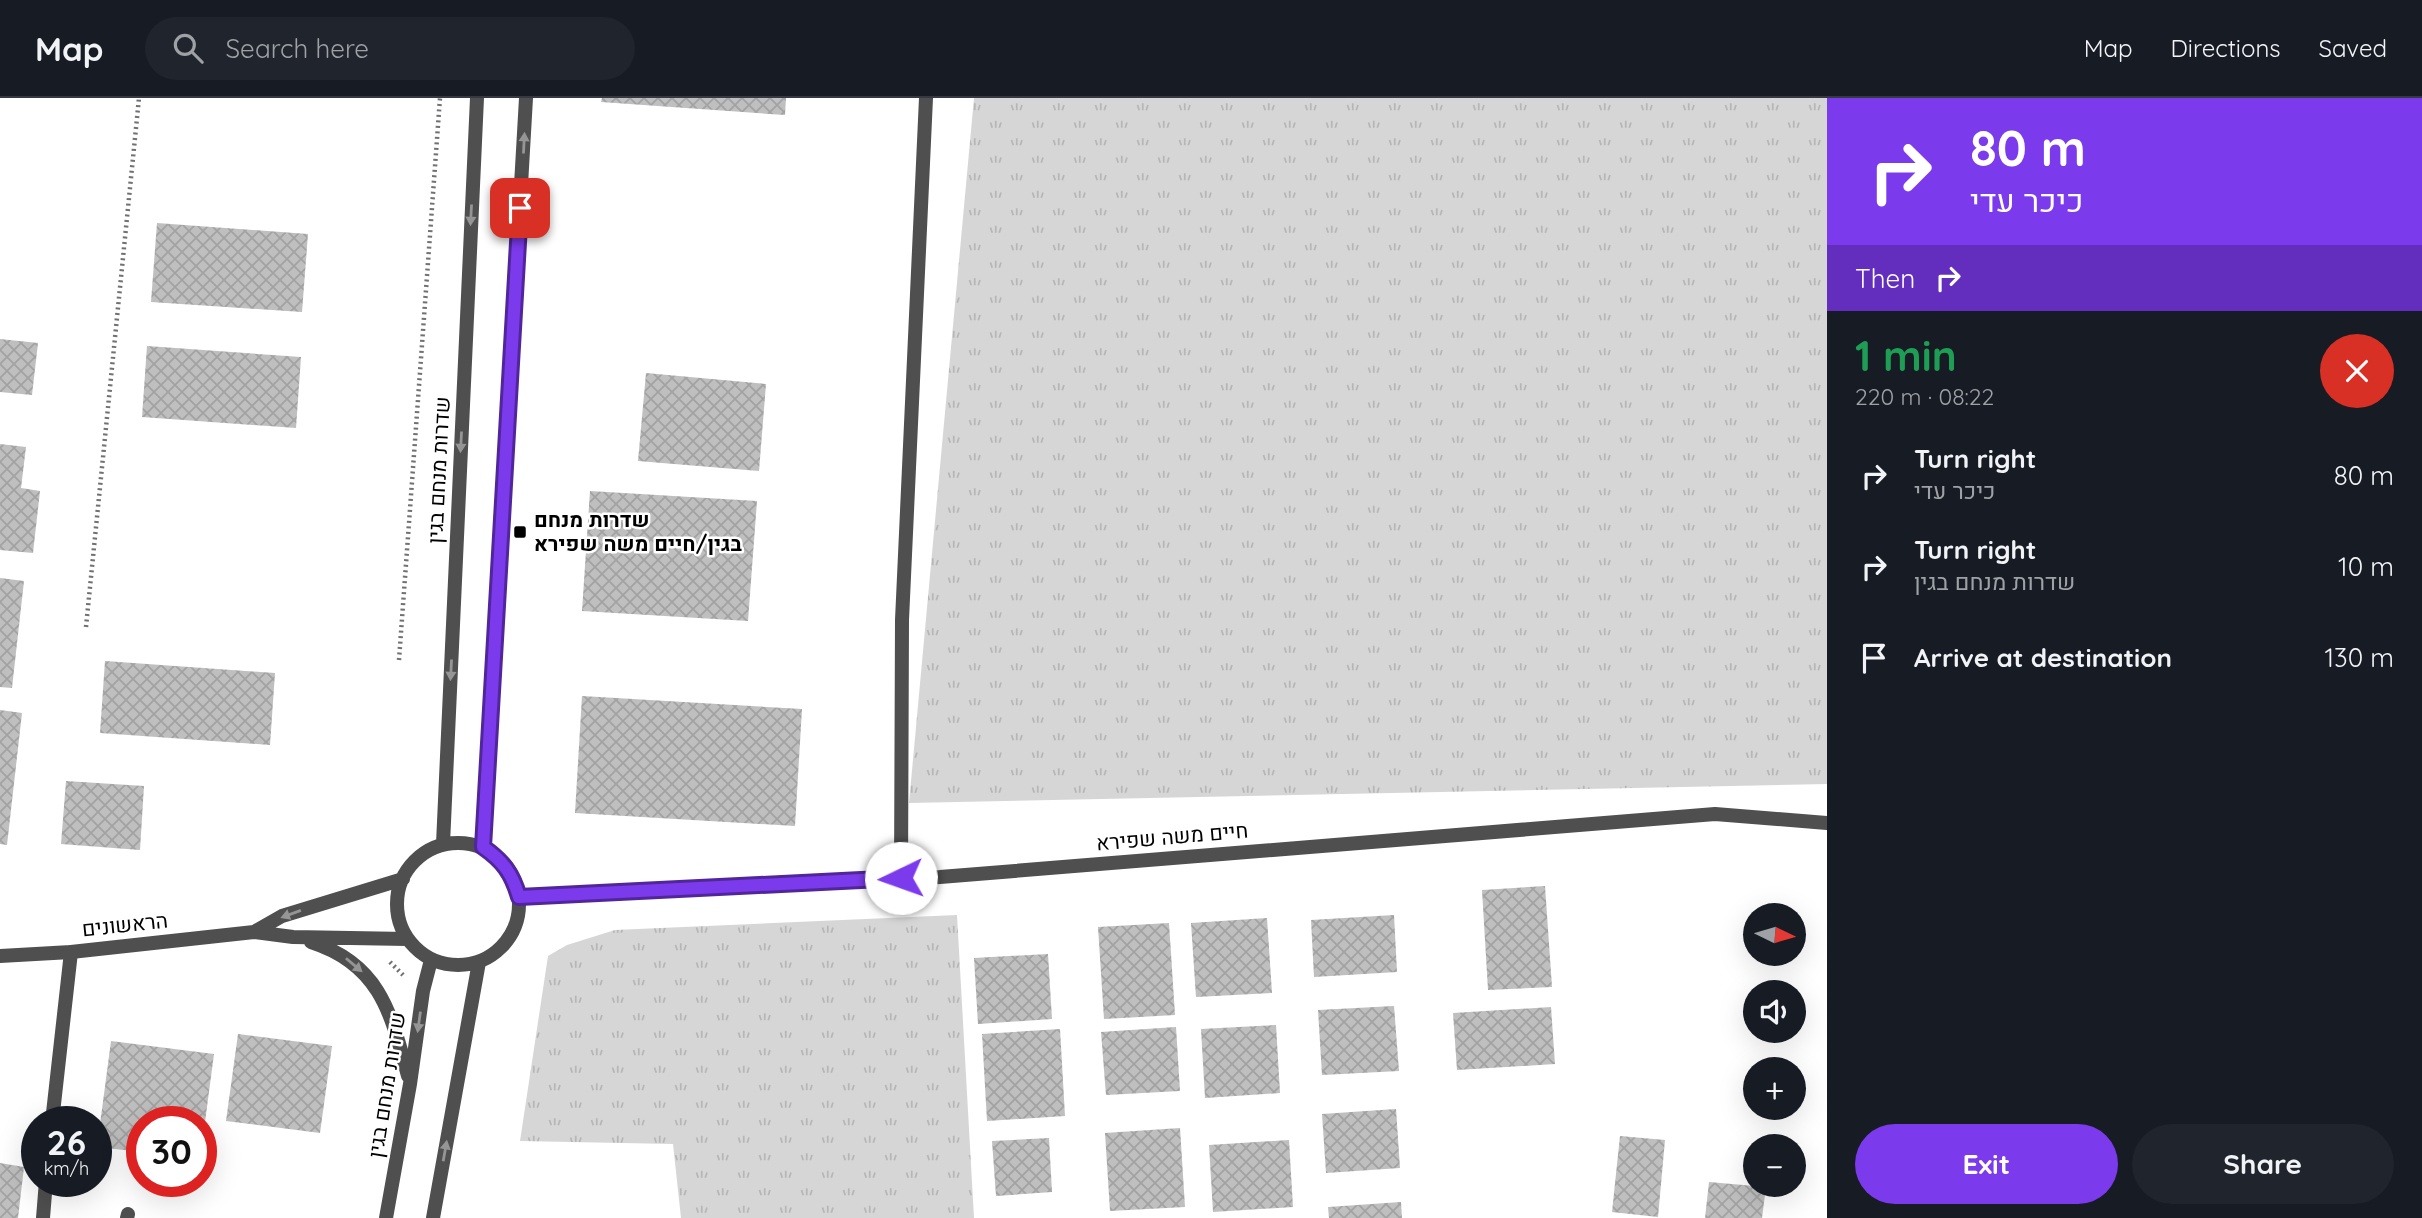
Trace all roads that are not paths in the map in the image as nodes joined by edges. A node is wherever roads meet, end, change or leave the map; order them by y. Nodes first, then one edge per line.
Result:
1 (477, 98) edge
2 (526, 98) edge
3 (926, 98) edge
4 (1827, 823) edge
5 (443, 844) junction
6 (483, 847) junction
7 (901, 878) junction
8 (403, 879) junction
9 (519, 897) junction
10 (254, 932) junction
11 (293, 937) junction
12 (407, 939) junction
13 (71, 952) junction
14 (0, 956) edge
15 (431, 960) junction
16 (479, 962) junction
17 (410, 1084) junction
18 (54, 1106) edge
19 (45, 1197) edge
20 (43, 1218) edge
21 (386, 1218) edge
22 (433, 1218) edge

1 -> 5 street, שדרות מנחם בגין
6 -> 2 street
3 - 7 street
4 - 7 street, חיים משה שפירא
5 - 6 street
5 - 8 street
6 - 9 street
7 - 9 street, חיים משה שפירא
8 -> 10 street, הראשונים
8 - 12 street
9 - 16 street
10 - 11 street, הראשונים
10 - 13 street, הראשונים
11 - 12 street, הראשונים
11 -> 17 street
12 - 15 street
13 - 14 street, הראשונים
13 - 18 street
15 - 16 street
15 -> 17 street, שדרות מנחם בגין
22 -> 16 street
17 - 21 street, שדרות מנחם בגין
19 - 20 street

